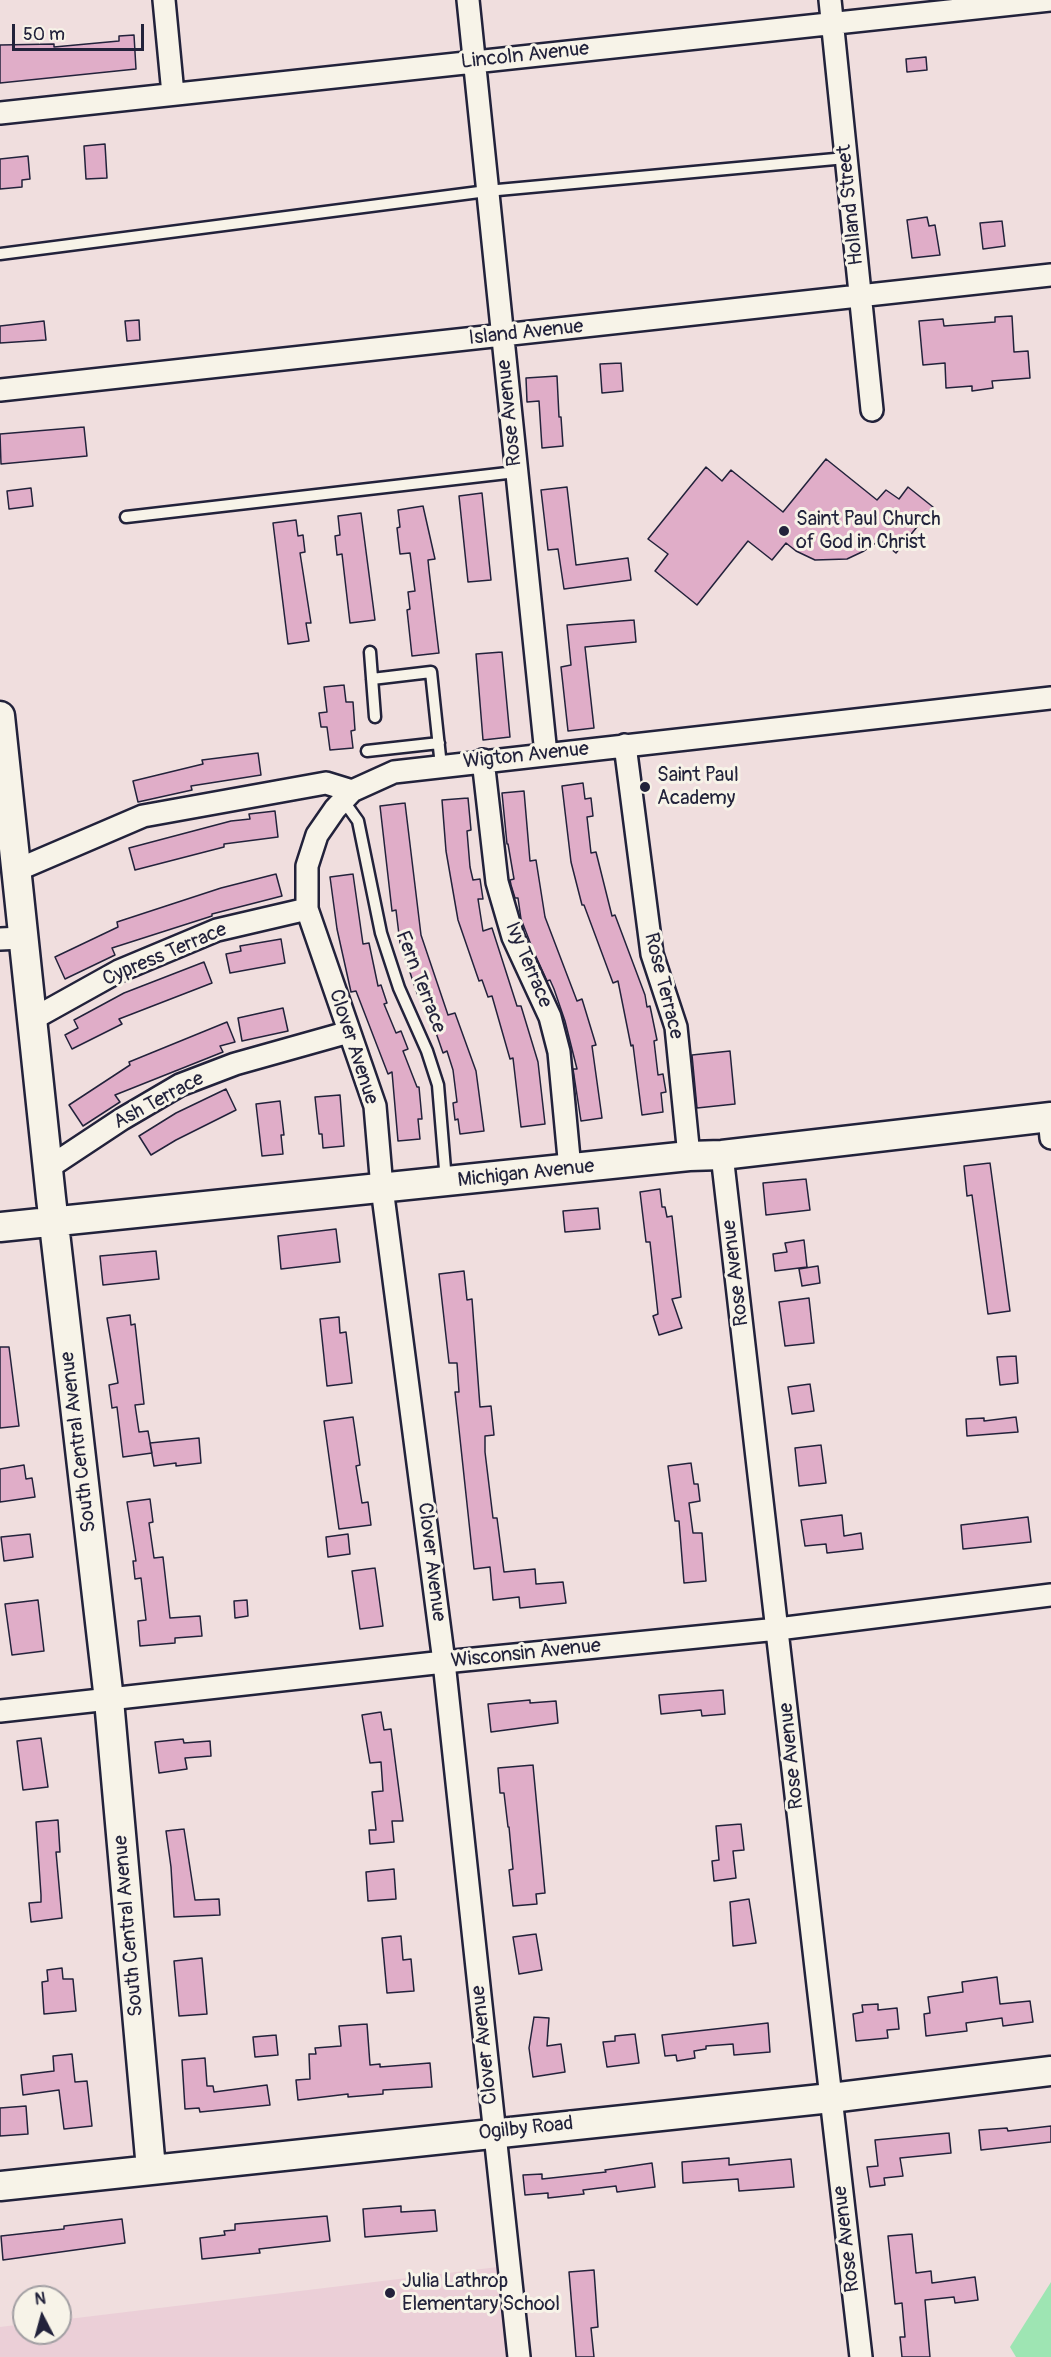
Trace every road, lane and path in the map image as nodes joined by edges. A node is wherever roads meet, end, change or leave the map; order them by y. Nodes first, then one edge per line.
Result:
1 (164, 0) edge
2 (468, 0) edge
3 (830, 0) edge
4 (1051, 0) edge
5 (832, 24) junction
6 (473, 62) junction
7 (173, 94) junction
8 (0, 113) edge
9 (846, 158) junction
10 (487, 191) junction
11 (0, 254) edge
12 (1051, 275) edge
13 (860, 296) junction
14 (502, 335) junction
15 (0, 390) edge
16 (872, 410) dead end
17 (516, 472) junction
18 (126, 517) dead end
19 (370, 652) dead end
20 (372, 678) junction
21 (1051, 698) edge
22 (0, 717) edge
23 (375, 717) dead end
24 (439, 743) junction
25 (625, 745) junction
26 (367, 751) dead end
27 (546, 754) junction
28 (483, 760) junction
29 (441, 766) junction
30 (347, 795) junction
31 (17, 870) junction
32 (307, 909) junction
33 (11, 938) edge
34 (31, 1020) junction
35 (349, 1032) junction
36 (1050, 1124) edge
37 (722, 1155) junction
38 (688, 1156) junction
39 (48, 1168) junction
40 (570, 1169) junction
41 (446, 1182) junction
42 (382, 1188) junction
43 (53, 1221) junction
44 (0, 1227) edge
45 (1051, 1595) edge
46 (778, 1629) junction
47 (444, 1662) junction
48 (109, 1700) junction
49 (0, 1711) edge
50 (1051, 2070) edge
51 (831, 2098) junction
52 (494, 2132) junction
53 (151, 2169) junction
54 (0, 2186) edge
55 (519, 2357) edge
56 (861, 2357) edge

1 - 7 street
2 - 6 street, Rose Avenue
3 - 5 street, Holland Street
4 - 5 street, Lincoln Avenue
5 - 6 street, Lincoln Avenue
5 - 9 street, Holland Street
6 - 7 street, Lincoln Avenue
6 - 10 street, Rose Avenue
7 - 8 street, Lincoln Avenue
9 - 10 lane
9 - 13 street, Holland Street
10 - 11 lane
10 - 14 street, Rose Avenue
12 - 13 street, Island Avenue
13 - 14 street, Island Avenue
13 - 16 street, Holland Street
14 - 15 street, Island Avenue
14 - 17 street, Rose Avenue
17 - 18 lane
17 - 27 street, Rose Avenue
19 - 20 lane
20 - 23 lane
20 - 24 lane
21 - 25 street, Wigton Avenue
22 - 31 street, South Central Avenue
24 - 26 lane
24 - 29 lane
25 - 27 street, Wigton Avenue
25 - 38 street, Rose Terrace
27 - 28 street, Wigton Avenue
28 - 29 street, Wigton Avenue
28 - 40 street, Ivy Terrace
29 - 30 street, Wigton Avenue
30 - 31 street
30 - 32 street, Clover Avenue
30 - 41 lane, Fern Terrace
31 - 33 street, South Central Avenue
32 - 34 street, Cypress Terrace
32 - 35 street, Clover Avenue
33 - 34 street, South Central Avenue
34 - 39 street, South Central Avenue
35 - 39 street, Ash Terrace
35 - 42 street, Clover Avenue
36 - 37 street, Michigan Avenue
37 - 38 street, Michigan Avenue
37 - 46 street, Rose Avenue
38 - 40 street, Michigan Avenue
39 - 43 street, South Central Avenue
40 - 41 street, Michigan Avenue
41 - 42 street, Michigan Avenue
42 - 43 street, Michigan Avenue
42 - 47 street, Clover Avenue
43 - 44 street, Michigan Avenue
43 - 48 street, South Central Avenue
45 - 46 street, Wisconsin Avenue
46 - 47 street, Wisconsin Avenue
46 - 51 street, Rose Avenue
47 - 48 street, Wisconsin Avenue
47 - 52 street, Clover Avenue
48 - 49 street, Wisconsin Avenue
48 - 53 street, South Central Avenue
50 - 51 street, Ogilby Road
51 - 52 street, Ogilby Road
51 - 56 street, Rose Avenue
52 - 53 street, Ogilby Road
52 - 55 street, Clover Avenue
53 - 54 street, Ogilby Road

